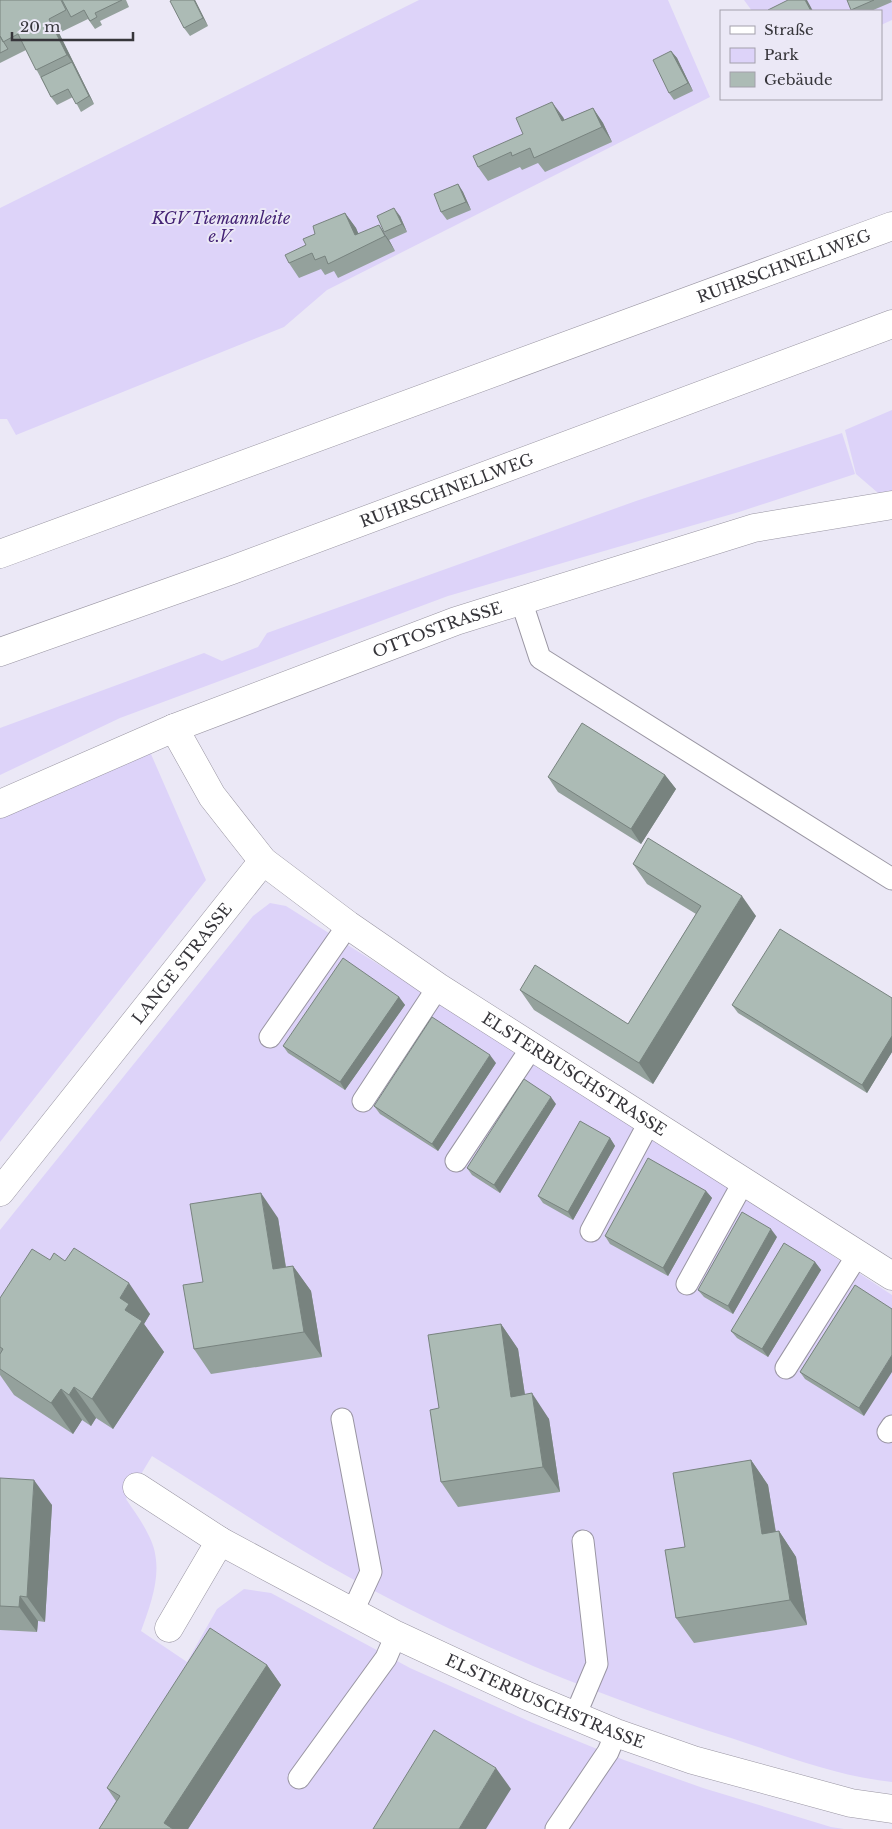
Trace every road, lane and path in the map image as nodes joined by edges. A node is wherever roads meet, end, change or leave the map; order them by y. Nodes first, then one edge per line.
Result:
1 (892, 226) edge
2 (892, 324) edge
3 (892, 505) edge
4 (0, 554) edge
5 (521, 600) junction
6 (0, 652) edge
7 (174, 728) junction
8 (0, 804) edge
9 (263, 861) junction
10 (892, 879) edge
11 (348, 925) junction
12 (438, 986) junction
13 (270, 1038) dead end
14 (532, 1046) junction
15 (363, 1101) dead end
16 (650, 1121) junction
17 (456, 1161) dead end
18 (744, 1181) junction
19 (0, 1192) edge
20 (591, 1231) dead end
21 (858, 1254) junction
22 (892, 1276) edge
23 (687, 1284) dead end
24 (786, 1368) dead end
25 (342, 1420) dead end
26 (138, 1487) dead end
27 (220, 1541) junction
28 (583, 1541) dead end
29 (353, 1611) junction
30 (169, 1628) dead end
31 (396, 1635) junction
32 (576, 1716) junction
33 (616, 1733) junction
34 (300, 1778) dead end
35 (892, 1809) edge
36 (556, 1829) edge

1 - 4 main road, RUHRSCHNELLWEG
2 - 6 main road, RUHRSCHNELLWEG
3 - 5 main road, OTTOSTRASSE
5 - 7 main road, OTTOSTRASSE
5 - 10 lane
7 - 8 main road, OTTOSTRASSE
7 - 9 main road
9 - 11 main road, ELSTERBUSCHSTRASSE
9 - 19 main road, LANGE STRASSE
11 - 12 main road, ELSTERBUSCHSTRASSE
11 - 13 lane
12 - 14 main road, ELSTERBUSCHSTRASSE
12 - 15 lane
14 - 16 main road, ELSTERBUSCHSTRASSE
14 - 17 lane
16 - 18 main road, ELSTERBUSCHSTRASSE
16 - 20 lane
18 - 21 main road, ELSTERBUSCHSTRASSE
18 - 23 lane
21 - 22 main road, ELSTERBUSCHSTRASSE
21 - 24 lane
25 - 29 lane
26 - 27 main road, ELSTERBUSCHSTRASSE
27 - 29 main road, ELSTERBUSCHSTRASSE
27 - 30 main road
28 - 32 lane
29 - 31 main road, ELSTERBUSCHSTRASSE
31 - 32 main road, ELSTERBUSCHSTRASSE
31 - 34 lane
32 - 33 main road, ELSTERBUSCHSTRASSE
33 - 35 main road, ELSTERBUSCHSTRASSE
33 - 36 lane

